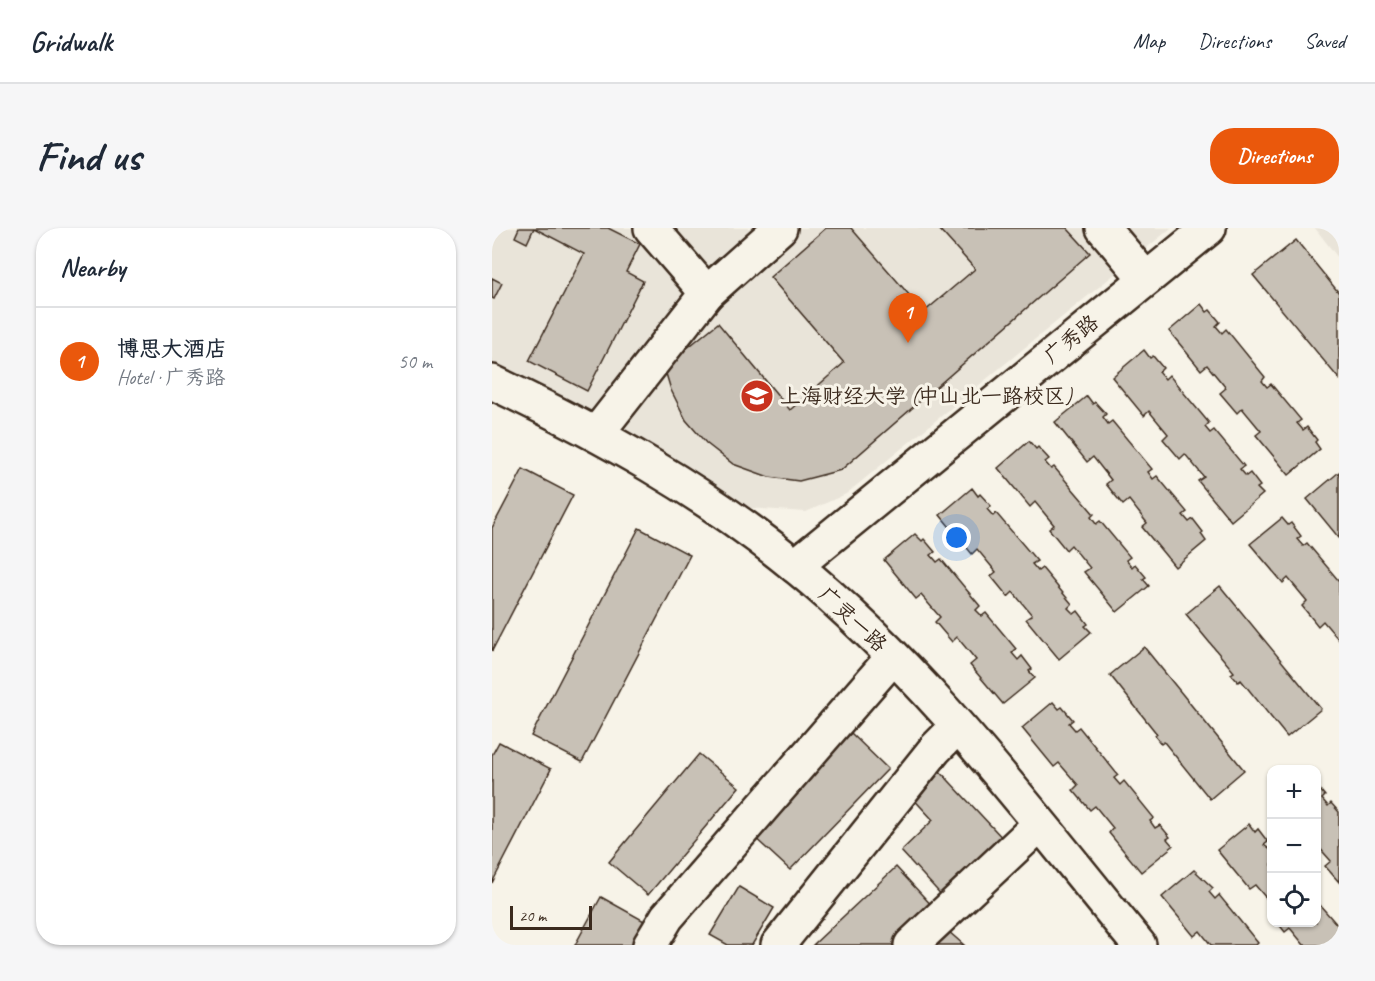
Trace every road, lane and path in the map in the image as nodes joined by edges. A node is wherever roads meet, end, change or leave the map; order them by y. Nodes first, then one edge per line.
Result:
1 (651, 228) edge
2 (780, 228) edge
3 (1103, 228) edge
4 (1209, 228) edge
5 (1146, 279) junction
6 (707, 293) junction
7 (492, 382) edge
8 (597, 433) junction
9 (795, 566) junction
10 (893, 657) junction
11 (957, 727) junction
12 (1039, 825) junction
13 (650, 945) edge
14 (778, 945) edge
15 (911, 945) edge
16 (1139, 945) edge

1 - 6 street
2 - 6 street
3 - 5 street
4 - 5 street, 广秀路
5 - 9 street, 广秀路
6 - 8 street
7 - 8 street, 广灵一路
8 - 9 street, 广灵一路
9 - 10 street, 广灵一路
10 - 11 street, 广灵一路
10 - 13 street
11 - 12 street, 广灵一路
11 - 14 street
12 - 15 street
12 - 16 street, 广灵一路

